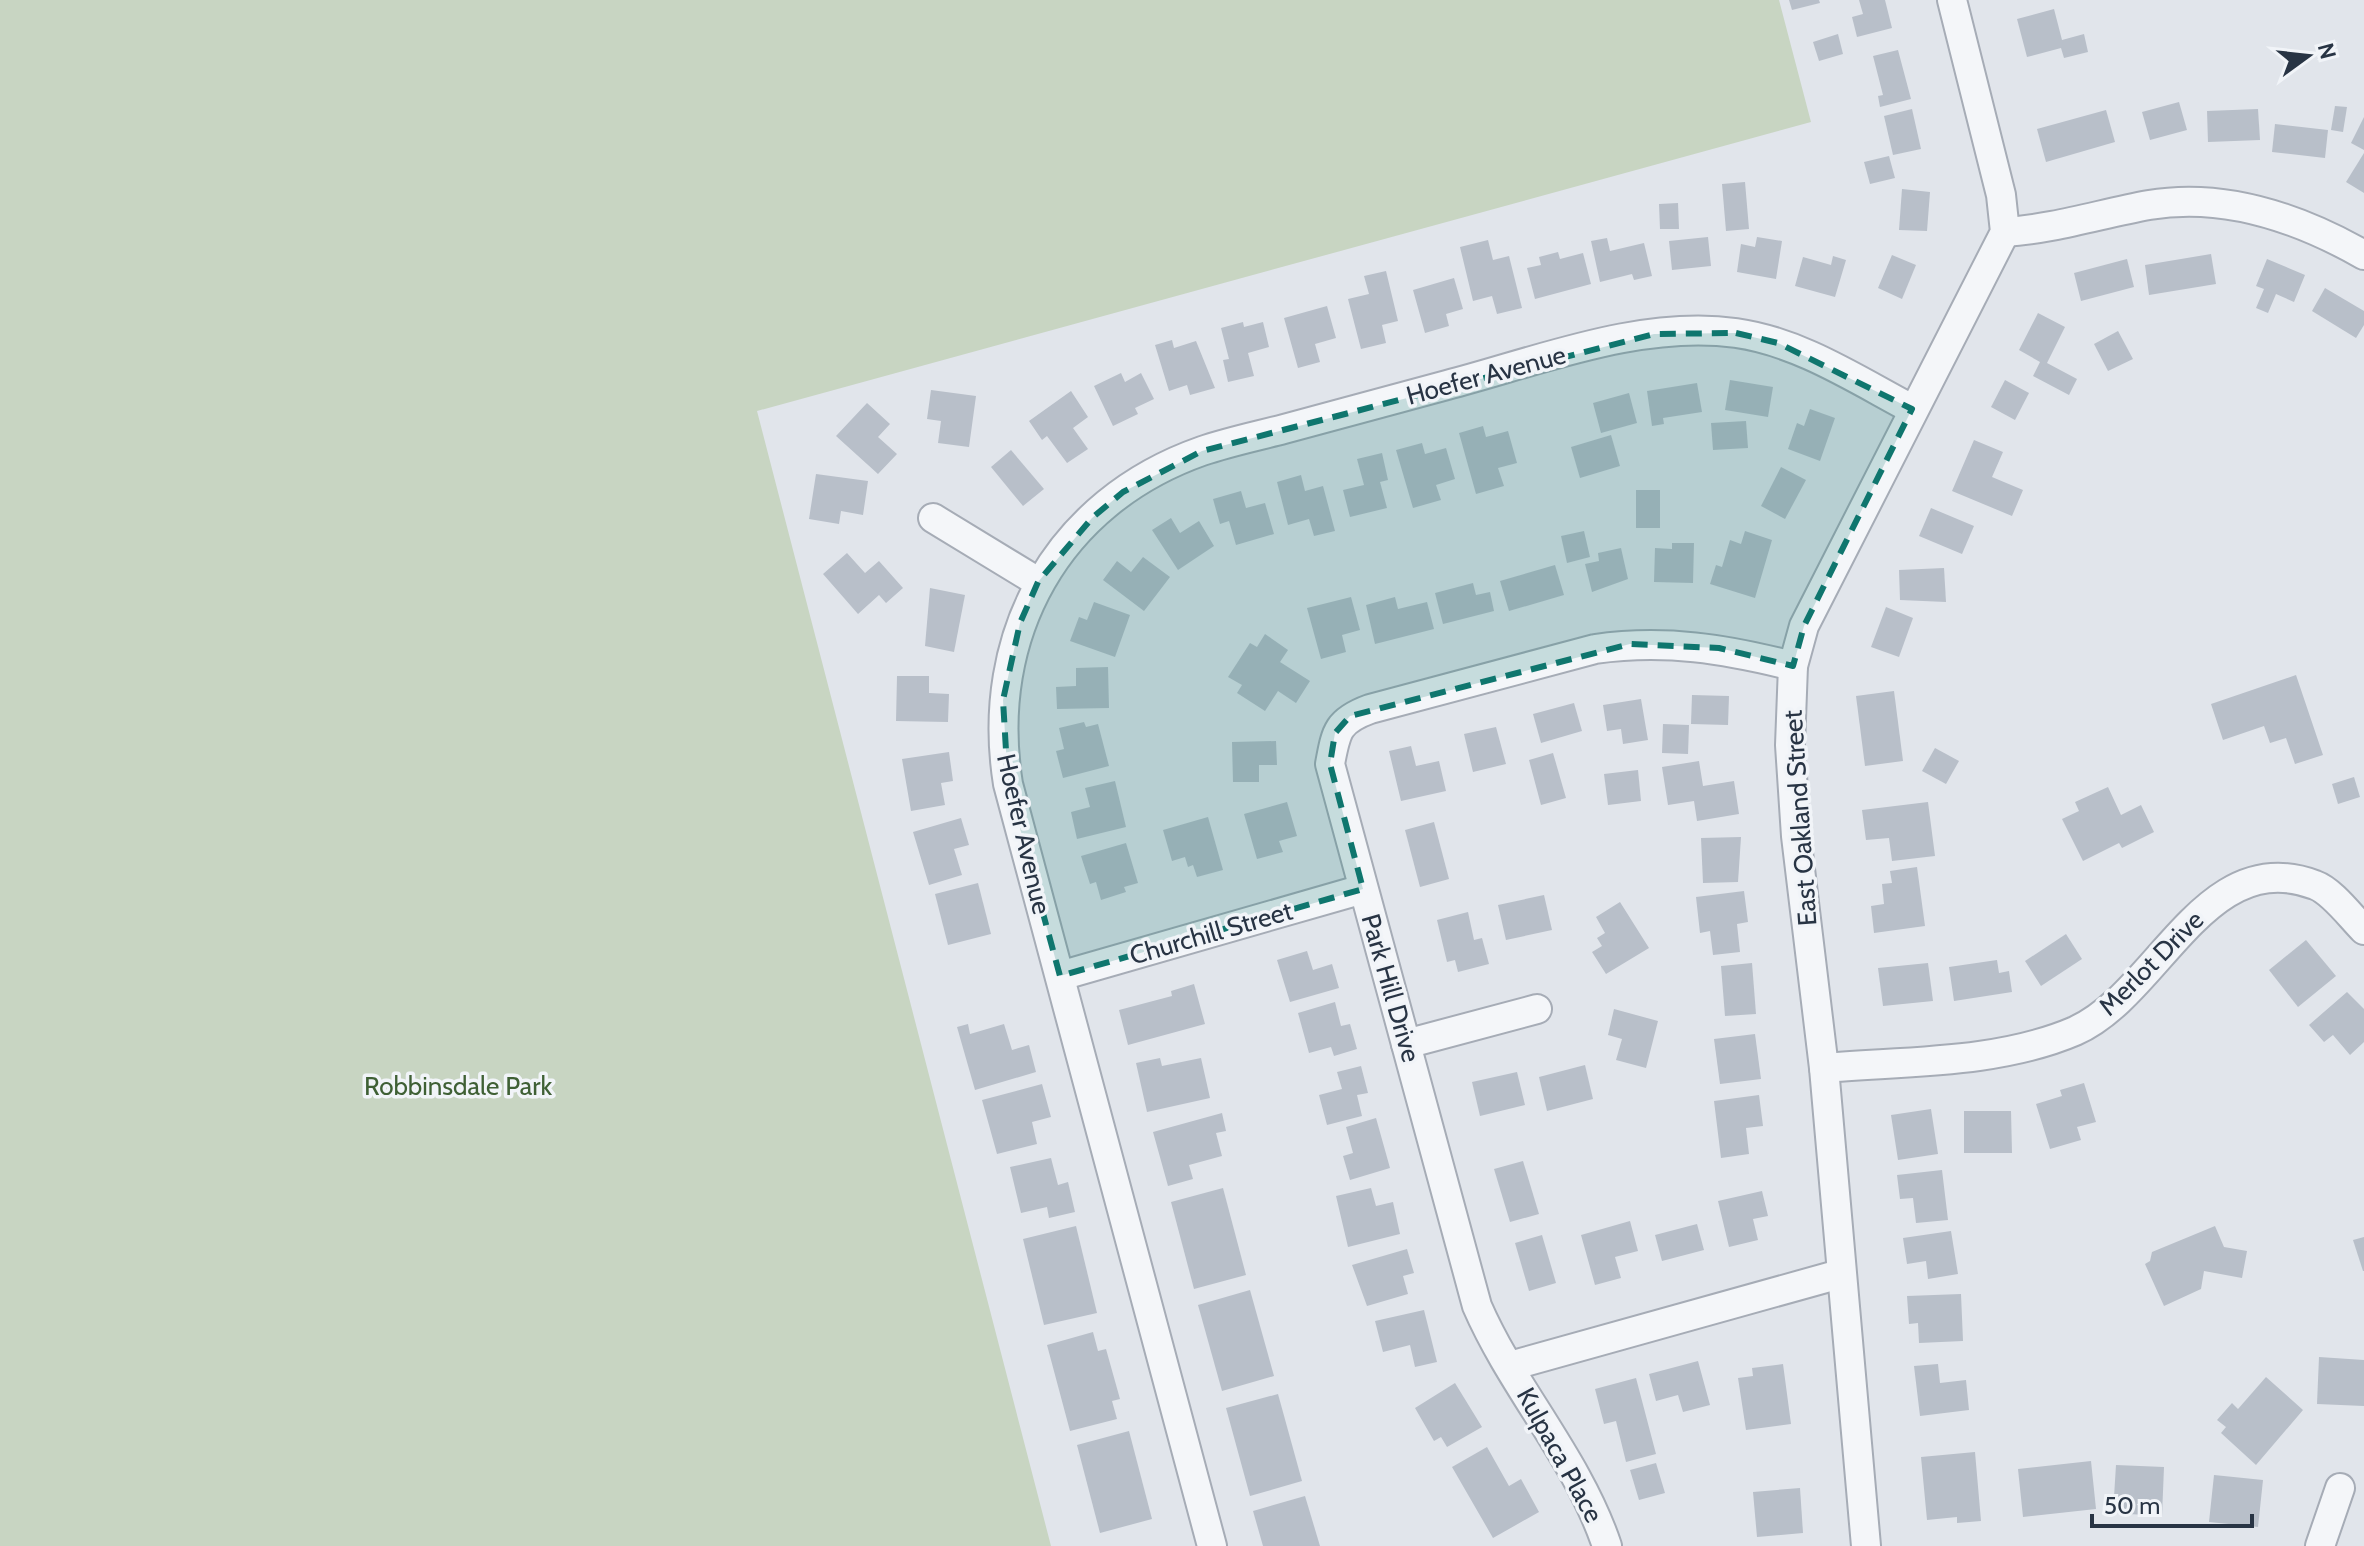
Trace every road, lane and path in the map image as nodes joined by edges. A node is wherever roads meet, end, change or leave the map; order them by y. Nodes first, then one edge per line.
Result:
1 (1952, 0) edge
2 (2005, 232) junction
3 (2364, 255) edge
4 (1912, 409) junction
5 (933, 518) dead end
6 (1038, 582) junction
7 (1793, 666) junction
8 (1363, 889) junction
9 (2364, 930) edge
10 (1060, 976) junction
11 (1537, 1009) dead end
12 (1406, 1044) junction
13 (1824, 1068) junction
14 (1840, 1274) junction
15 (1510, 1366) junction
16 (2340, 1488) dead end
17 (1212, 1546) edge
18 (1607, 1546) edge
19 (1866, 1546) edge
20 (2320, 1546) edge

1 - 2 street
2 - 3 street
2 - 4 street, East Oakland Street
4 - 6 street, Hoefer Avenue
4 - 7 street, East Oakland Street
5 - 6 street
6 - 10 street, Hoefer Avenue
7 - 8 street, Park Hill Drive
7 - 13 street, East Oakland Street
8 - 10 street, Churchill Street
8 - 12 street, Park Hill Drive
9 - 13 street, Merlot Drive
10 - 17 street, Hoefer Avenue
11 - 12 street
12 - 15 street, Park Hill Drive
13 - 14 street, East Oakland Street
14 - 15 street
14 - 19 street, East Oakland Street
15 - 18 street, Kulpaca Place
16 - 20 street

